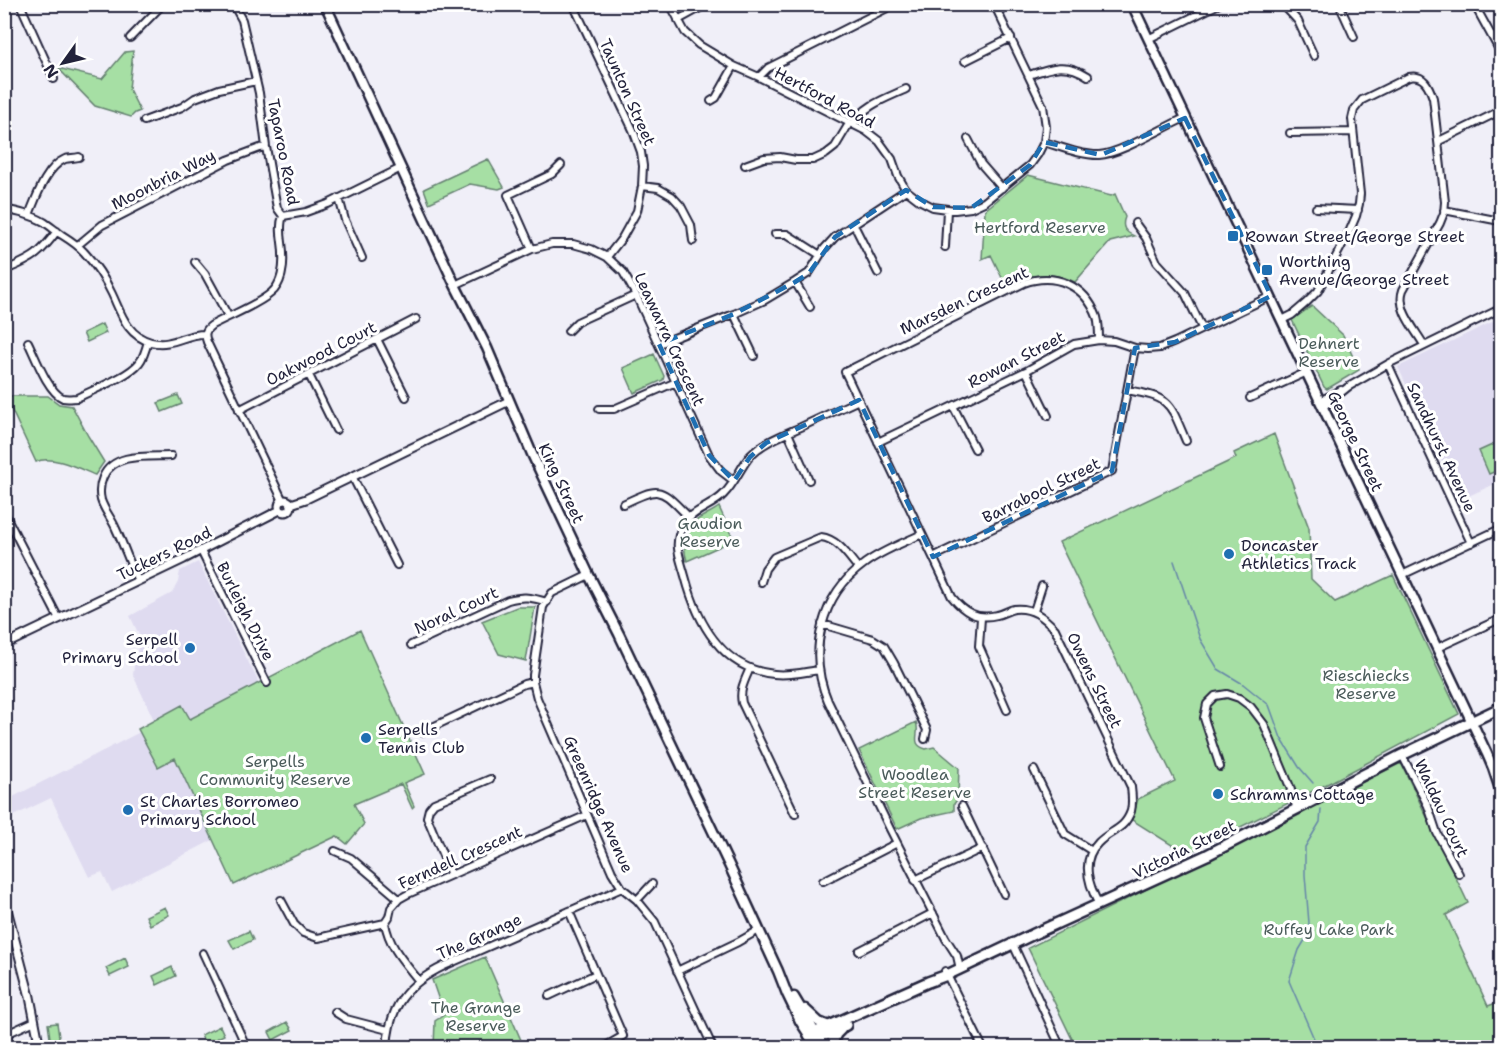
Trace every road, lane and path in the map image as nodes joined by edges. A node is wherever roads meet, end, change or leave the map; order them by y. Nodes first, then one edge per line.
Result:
1 (20, 4) edge
2 (163, 4) edge
3 (233, 4) edge
4 (325, 4) edge
5 (573, 4) edge
6 (670, 4) edge
7 (707, 4) edge
8 (895, 4) edge
9 (994, 4) edge
10 (1132, 4) edge
11 (1219, 4) edge
12 (1284, 4) edge
13 (1339, 4) edge
14 (1474, 4) edge
15 (678, 20) junction
16 (1354, 37) dead end
17 (130, 38) dead end
18 (1011, 38) junction
19 (1148, 39) junction
20 (1502, 55) edge
21 (1314, 57) dead end
22 (965, 61) dead end
23 (734, 66) junction
24 (1029, 75) junction
25 (1088, 76) dead end
26 (759, 77) junction
27 (54, 79) dead end
28 (256, 81) junction
29 (906, 89) dead end
30 (711, 101) dead end
31 (1502, 111) edge
32 (1185, 118) junction
33 (144, 121) dead end
34 (852, 123) junction
35 (1353, 132) junction
36 (1290, 133) dead end
37 (968, 139) dead end
38 (1439, 141) junction
39 (1044, 142) junction
40 (266, 147) junction
41 (79, 157) dead end
42 (561, 165) dead end
43 (745, 165) dead end
44 (401, 168) junction
45 (642, 186) junction
46 (1002, 188) junction
47 (906, 189) junction
48 (339, 198) junction
49 (4, 208) edge
50 (1316, 208) dead end
51 (947, 210) junction
52 (1358, 210) junction
53 (1444, 210) junction
54 (29, 215) junction
55 (283, 216) junction
56 (1500, 221) edge
57 (1135, 223) dead end
58 (854, 225) junction
59 (57, 231) junction
60 (775, 234) dead end
61 (693, 241) dead end
62 (78, 245) junction
63 (945, 246) dead end
64 (532, 249) junction
65 (820, 255) junction
66 (607, 257) junction
67 (362, 258) dead end
68 (195, 262) dead end
69 (8, 269) dead end
70 (878, 273) dead end
71 (795, 282) junction
72 (455, 285) junction
73 (636, 295) junction
74 (1270, 296) junction
75 (810, 307) dead end
76 (1502, 308) edge
77 (734, 314) junction
78 (228, 316) junction
79 (1281, 318) junction
80 (416, 319) dead end
81 (1202, 328) junction
82 (568, 331) dead end
83 (204, 334) junction
84 (377, 339) junction
85 (1099, 340) junction
86 (148, 341) junction
87 (28, 342) dead end
88 (659, 344) junction
89 (1422, 346) junction
90 (1135, 348) junction
91 (754, 356) dead end
92 (1388, 364) junction
93 (1026, 371) junction
94 (1306, 372) junction
95 (309, 375) junction
96 (676, 382) junction
97 (1127, 390) junction
98 (406, 397) dead end
99 (1250, 398) dead end
100 (509, 400) junction
101 (859, 400) junction
102 (1322, 404) junction
103 (953, 406) junction
104 (599, 409) dead end
105 (239, 410) junction
106 (1048, 416) dead end
107 (336, 430) dead end
108 (788, 433) junction
109 (1186, 441) dead end
110 (878, 442) junction
111 (975, 449) dead end
112 (171, 456) dead end
113 (352, 476) junction
114 (809, 480) dead end
115 (734, 481) junction
116 (283, 501) junction
117 (291, 504) junction
118 (623, 504) dead end
119 (280, 510) junction
120 (4, 512) edge
121 (690, 518) junction
122 (1502, 528) edge
123 (922, 534) junction
124 (1471, 543) junction
125 (201, 551) junction
126 (933, 557) junction
127 (397, 565) dead end
128 (858, 568) junction
129 (589, 575) junction
130 (1402, 575) junction
131 (138, 581) junction
132 (761, 582) dead end
133 (1042, 586) dead end
134 (547, 602) junction
135 (1034, 611) junction
136 (981, 618) junction
137 (1502, 618) edge
138 (59, 619) junction
139 (822, 624) junction
140 (4, 645) edge
141 (411, 645) dead end
142 (1437, 648) junction
143 (750, 668) junction
144 (819, 670) junction
145 (533, 682) junction
146 (267, 683) dead end
147 (1502, 707) edge
148 (1007, 710) dead end
149 (1471, 722) junction
150 (422, 732) dead end
151 (926, 739) dead end
152 (1402, 754) junction
153 (1220, 767) dead end
154 (1034, 770) dead end
155 (490, 779) dead end
156 (1502, 795) edge
157 (962, 807) dead end
158 (1297, 810) junction
159 (795, 814) dead end
160 (587, 815) junction
161 (897, 843) junction
162 (982, 848) junction
163 (335, 850) dead end
164 (1092, 851) junction
165 (1459, 874) dead end
166 (451, 875) junction
167 (915, 880) junction
168 (823, 881) dead end
169 (652, 884) dead end
170 (622, 888) junction
171 (1005, 894) dead end
172 (4, 898) edge
173 (399, 899) junction
174 (281, 900) dead end
175 (637, 900) junction
176 (1099, 905) junction
177 (569, 911) junction
178 (933, 913) junction
179 (385, 923) junction
180 (760, 932) junction
181 (1012, 943) junction
182 (859, 951) dead end
183 (203, 953) dead end
184 (959, 965) junction
185 (677, 970) junction
186 (778, 971) junction
187 (946, 973) junction
188 (596, 975) junction
189 (419, 981) junction
190 (788, 987) junction
191 (912, 990) junction
192 (549, 996) dead end
193 (335, 1012) dead end
194 (35, 1021) junction
195 (845, 1025) junction
196 (829, 1026) junction
197 (388, 1030) junction
198 (4, 1035) edge
199 (815, 1039) edge
200 (40, 1047) edge
201 (246, 1047) edge
202 (387, 1047) edge
203 (602, 1047) edge
204 (713, 1047) edge
205 (828, 1047) edge
206 (983, 1047) edge
207 (1061, 1047) edge

1 - 27 street
2 - 17 street
3 - 28 street, Taparoo Road
4 - 44 main road, King Street
5 - 45 street, Taunton Street
6 - 15 street, Hertford Road
7 - 15 street
8 - 26 street
9 - 18 street
10 - 19 main road, George Street
11 - 19 street
12 - 21 street
13 - 16 street
14 - 20 street
15 - 23 street, Hertford Road
18 - 22 street
18 - 24 street
19 - 32 main road, George Street
23 - 26 street, Hertford Road
23 - 30 street
24 - 25 street
24 - 39 street
26 - 34 street, Hertford Road
28 - 33 street
28 - 40 street, Taparoo Road
29 - 34 street
31 - 38 street
32 - 39 street
32 - 74 main road, George Street
34 - 43 street
34 - 47 street, Hertford Road
35 - 36 street
35 - 38 street
35 - 52 street
37 - 46 street
38 - 53 street
39 - 46 street
40 - 55 street, Taparoo Road
40 - 62 street, Moonbria Way
41 - 54 street
42 - 64 street
44 - 48 street
44 - 72 main road, King Street
45 - 61 street
45 - 66 street, Taunton Street
46 - 51 street
47 - 51 street
47 - 58 street
48 - 55 street
48 - 67 street
49 - 54 street
50 - 52 street
51 - 63 street
52 - 79 street
53 - 56 street
53 - 89 street
54 - 59 street
55 - 78 street, Taparoo Road
57 - 81 street
58 - 65 street
58 - 70 street
59 - 62 street
59 - 69 street
60 - 65 street
62 - 86 street
64 - 66 street, Leawarra Crescent
64 - 72 street, Leawarra Crescent
65 - 71 street
66 - 73 street, Leawarra Crescent
68 - 78 street
71 - 75 street
71 - 77 street
72 - 100 main road, King Street
73 - 82 street
73 - 88 street, Leawarra Crescent
74 - 79 main road, George Street
74 - 81 street, Rowan Street
76 - 89 street
77 - 88 street
77 - 91 street
78 - 83 street, Taparoo Road
79 - 94 main road, George Street
80 - 84 street, Oakwood Court
81 - 90 street, Rowan Street
83 - 86 street
83 - 105 street
84 - 95 street, Oakwood Court
84 - 98 street
85 - 90 street, Rowan Street
85 - 93 street, Rowan Street
85 - 101 street, Marsden Crescent
86 - 87 street
88 - 96 street, Leawarra Crescent
89 - 92 street
90 - 97 street, Barrabool Street
92 - 102 street
92 - 124 street, Sandhurst Avenue
93 - 103 street, Rowan Street
93 - 106 street
94 - 99 street
94 - 102 main road, George Street
95 - 105 street, Oakwood Court
95 - 107 street
96 - 104 street
96 - 115 street, Leawarra Crescent
97 - 109 street
97 - 126 street, Barrabool Street
100 - 113 street
100 - 129 main road, King Street
101 - 108 street
101 - 110 street
102 - 130 main road, George Street
103 - 110 street, Rowan Street
103 - 111 street
105 - 116 street
108 - 114 street
108 - 115 street
110 - 123 street
112 - 131 street
113 - 117 street
113 - 127 street
115 - 121 street
116 - 117 street
116 - 119 street
117 - 119 street
118 - 121 street
119 - 125 street, Tuckers Road
120 - 138 street
121 - 143 street
122 - 124 street
123 - 126 street
123 - 128 street
124 - 130 street
125 - 131 street, Tuckers Road
125 - 146 street, Burleigh Drive
126 - 136 street
128 - 132 street
128 - 139 street
129 - 134 street
129 - 180 main road, King Street
130 - 142 main road, George Street
131 - 138 street, Tuckers Road
133 - 135 street
134 - 141 street, Noral Court
134 - 145 street, Greenridge Avenue
135 - 136 street
135 - 164 street, Owens Street
136 - 148 street
137 - 142 street
138 - 140 street, Tuckers Road
139 - 144 street
139 - 151 street
142 - 149 main road, George Street
143 - 144 street
143 - 159 street
144 - 161 street
145 - 150 street
145 - 160 street, Greenridge Avenue
147 - 149 main road, Victoria Street
149 - 152 main road, Victoria Street
149 - 156 main road, George Street
152 - 158 main road, Victoria Street
152 - 165 street, Waldau Court
153 - 158 street
154 - 164 street
155 - 166 street
157 - 162 street
158 - 176 main road, Victoria Street
160 - 166 street, Ferndell Crescent
160 - 170 street, Greenridge Avenue
161 - 167 street
161 - 168 street
162 - 167 street
162 - 171 street
163 - 173 street
164 - 176 street
166 - 173 street, Ferndell Crescent
167 - 178 street
169 - 175 street
170 - 175 street, Greenridge Avenue
170 - 177 street, The Grange
172 - 194 street
173 - 179 street, Ferndell Crescent
174 - 179 street
175 - 185 street, Greenridge Avenue
176 - 181 main road, Victoria Street
177 - 188 street
177 - 189 street, The Grange
178 - 182 street
178 - 184 street
179 - 189 street
180 - 185 street
180 - 186 main road, King Street
181 - 184 main road, Victoria Street
181 - 207 street
183 - 201 street
184 - 187 main road, Victoria Street
185 - 204 street, Greenridge Avenue
186 - 190 main road, King Street
186 - 199 main road, King Street
187 - 191 main road, Victoria Street
187 - 206 street
188 - 192 street
188 - 203 street
189 - 197 street, The Grange
190 - 196 main road
190 - 199 main road, King Street
191 - 195 main road, Victoria Street
191 - 196 main road, Victoria Street
193 - 197 street
194 - 198 street
194 - 200 street
195 - 199 main road, Victoria Street
195 - 205 main road
196 - 199 main road, Victoria Street
197 - 202 street, The Grange
199 - 205 main road, King Street

